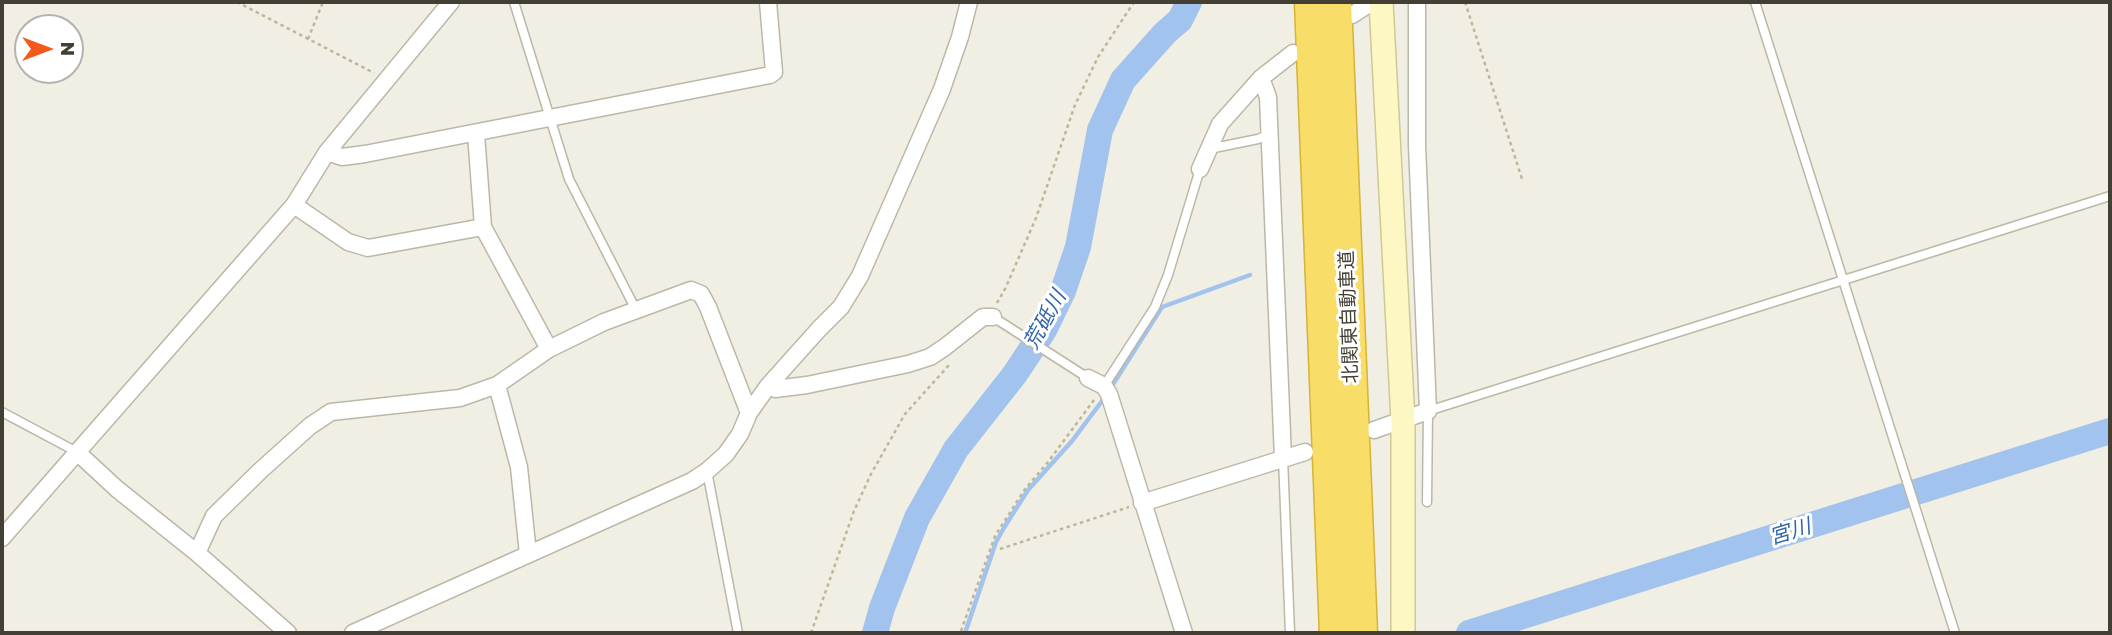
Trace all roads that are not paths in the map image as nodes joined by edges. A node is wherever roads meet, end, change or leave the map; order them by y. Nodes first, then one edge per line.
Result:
1 (451, 2) edge
2 (514, 2) edge
3 (768, 2) edge
4 (969, 2) edge
5 (1373, 2) edge
6 (1381, 2) edge
7 (1417, 2) edge
8 (1755, 2) edge
9 (1344, 8) edge
10 (1310, 9) edge
11 (1293, 53) dead end
12 (1261, 78) junction
13 (549, 118) junction
14 (476, 134) junction
15 (1270, 134) junction
16 (1208, 149) junction
17 (327, 152) junction
18 (1200, 169) joint
19 (2110, 196) edge
20 (294, 205) junction
21 (483, 227) junction
22 (1843, 279) junction
23 (636, 310) junction
24 (993, 317) joint
25 (549, 349) junction
26 (1088, 378) joint
27 (497, 385) junction
28 (768, 386) junction
29 (1104, 386) junction
30 (1428, 411) junction
31 (2, 412) edge
32 (749, 413) junction
33 (1403, 421) junction
34 (1374, 430) dead end
35 (77, 452) junction
36 (1305, 452) dead end
37 (1283, 458) junction
38 (708, 471) junction
39 (1427, 502) dead end
40 (1142, 503) junction
41 (2, 538) edge
42 (197, 553) junction
43 (528, 554) junction
44 (1403, 629) edge
45 (1353, 632) edge
46 (288, 633) edge
47 (353, 633) edge
48 (738, 633) edge
49 (1184, 633) edge
50 (1290, 633) edge
51 (1955, 633) edge

1 - 17 street
2 - 13 lane
3 - 13 street
4 - 28 street
5 - 9 street
6 - 33 street
7 - 30 street
8 - 22 lane
9 - 45 highway, 北関東自動車道
10 - 45 highway, 北関東自動車道
11 - 12 street
12 - 15 street
12 - 16 street
13 - 14 street
13 - 23 lane
14 - 17 street
14 - 21 street
15 - 16 lane
15 - 37 street
16 - 18 street
17 - 20 street
18 - 29 lane
19 - 22 lane
20 - 21 street
20 - 35 street
21 - 25 street
22 - 30 lane
22 - 51 lane
23 - 25 street
23 - 32 street
24 - 26 lane
24 - 28 street
25 - 27 street
26 - 29 street
27 - 42 street
27 - 43 street
28 - 32 street
29 - 40 street
30 - 33 street
30 - 39 lane
31 - 35 lane
32 - 38 street
33 - 34 street
33 - 44 street
35 - 41 street
35 - 42 street
36 - 37 street
37 - 40 street
37 - 50 lane
38 - 43 street
38 - 48 lane
40 - 49 street
42 - 46 street
43 - 47 street

